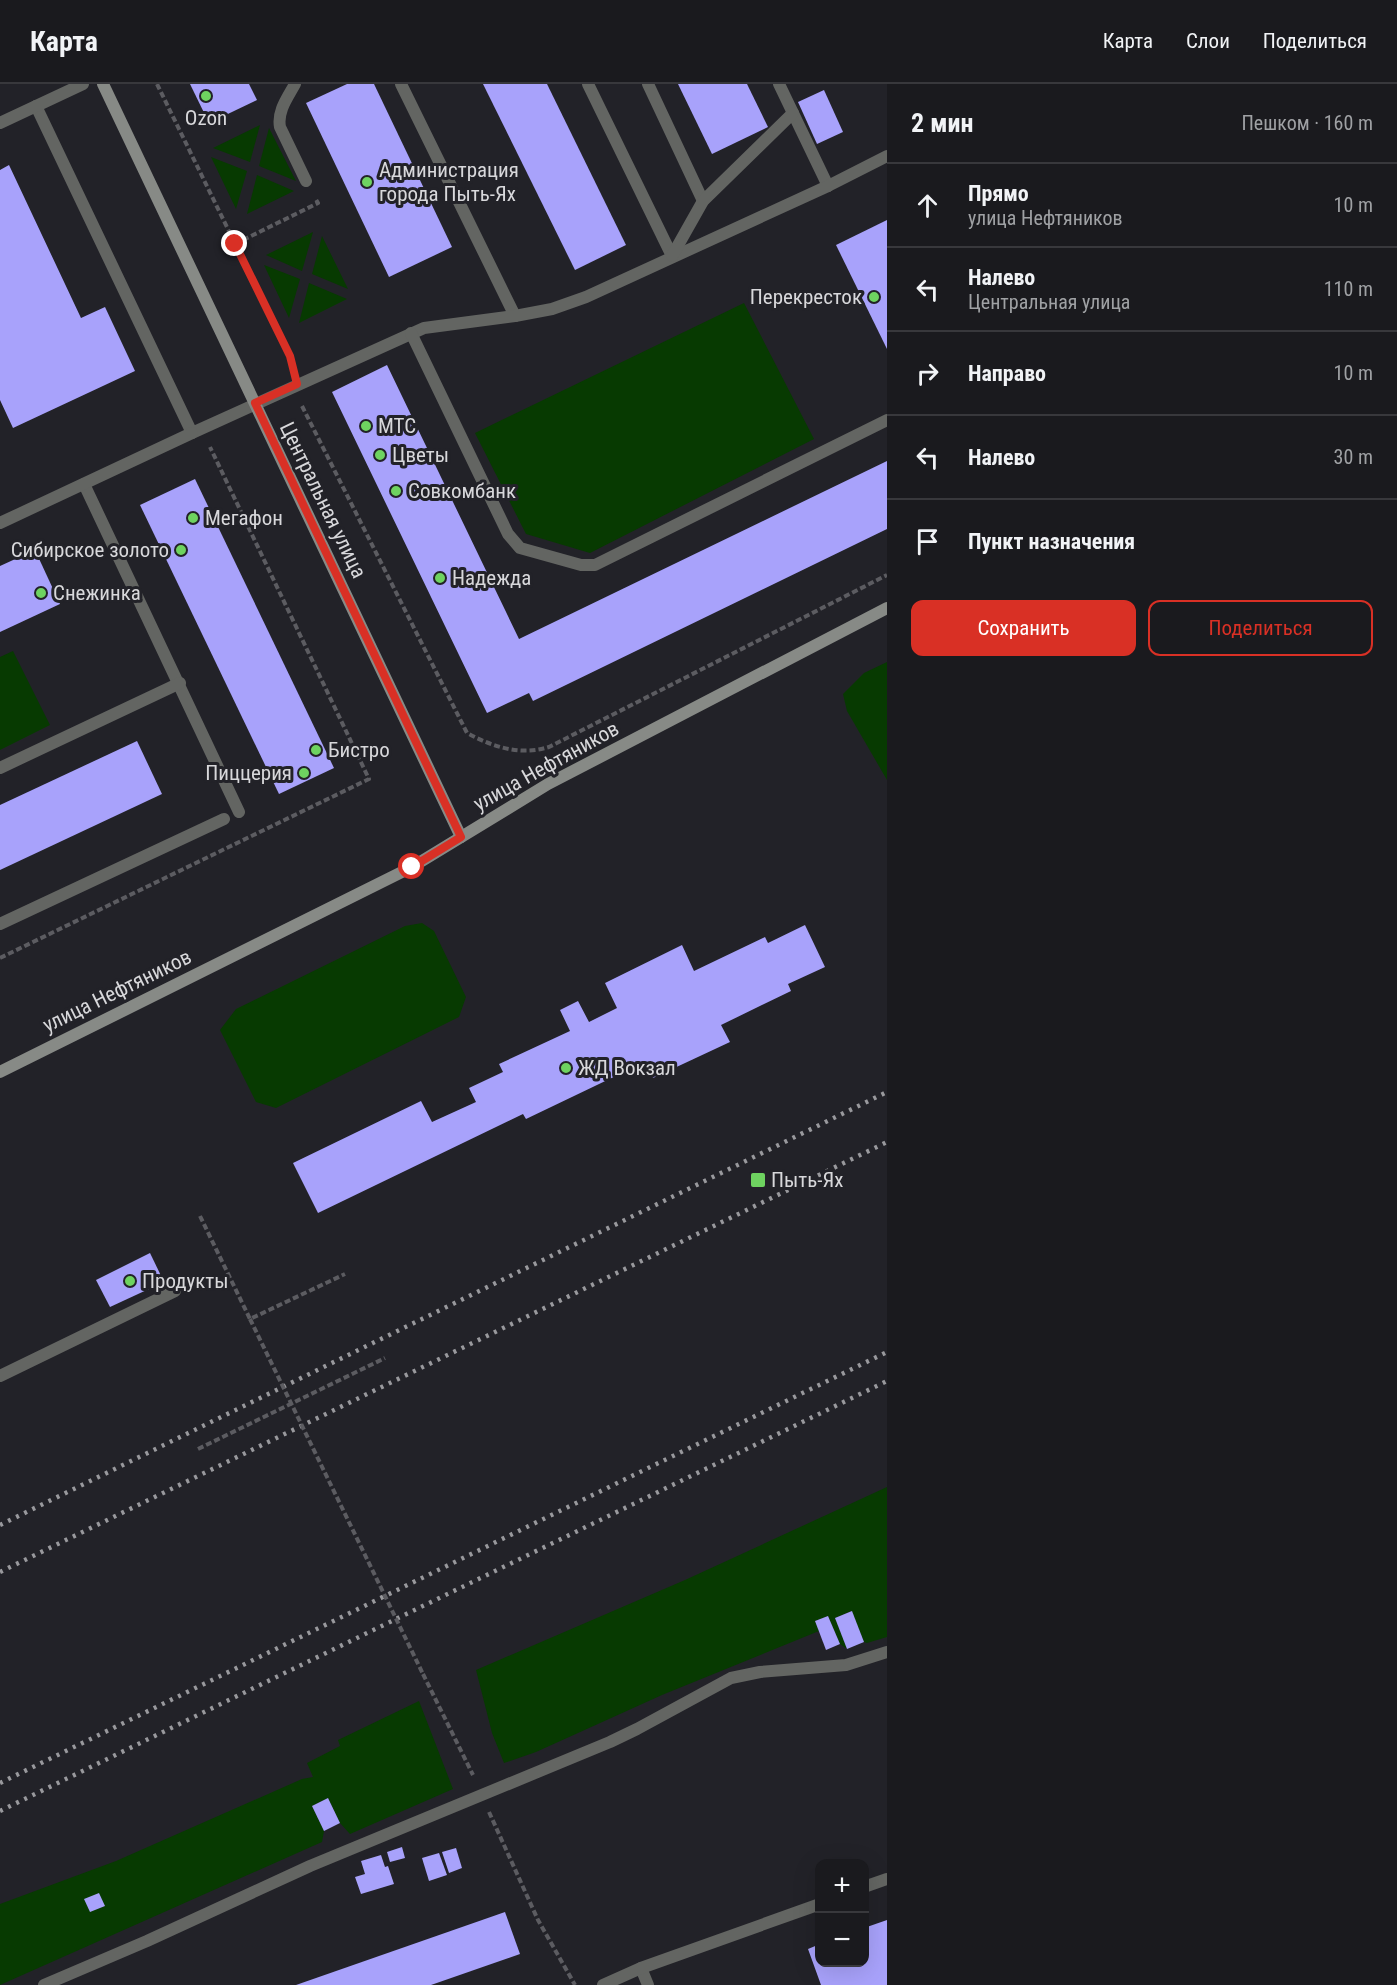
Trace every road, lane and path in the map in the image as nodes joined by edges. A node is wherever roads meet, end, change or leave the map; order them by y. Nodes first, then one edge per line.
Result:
1 (83, 84) edge
2 (103, 84) edge
3 (157, 84) edge
4 (295, 84) edge
5 (401, 84) edge
6 (588, 84) edge
7 (648, 84) edge
8 (779, 84) edge
9 (36, 106) junction
10 (793, 113) junction
11 (0, 123) edge
12 (887, 156) edge
13 (306, 182) joint
14 (828, 186) junction
15 (703, 201) junction
16 (235, 244) junction
17 (672, 256) junction
18 (515, 316) junction
19 (411, 333) junction
20 (297, 384) junction
21 (255, 403) junction
22 (887, 420) edge
23 (192, 433) junction
24 (84, 484) junction
25 (0, 523) edge
26 (887, 575) edge
27 (887, 608) edge
28 (180, 683) junction
29 (0, 768) edge
30 (369, 779) dead end
31 (239, 812) dead end
32 (224, 819) dead end
33 (461, 837) junction
34 (0, 924) edge
35 (0, 958) edge
36 (0, 1071) edge
37 (200, 1216) dead end
38 (345, 1274) dead end
39 (175, 1291) dead end
40 (250, 1320) junction
41 (385, 1358) dead end
42 (0, 1377) edge
43 (291, 1404) junction
44 (198, 1449) dead end
45 (887, 1652) edge
46 (482, 1795) junction
47 (887, 1879) edge
48 (869, 1885) edge
49 (815, 1905) edge
50 (641, 1968) junction
51 (44, 1985) edge
52 (575, 1985) edge
53 (603, 1985) edge
54 (648, 1985) edge

1 - 9 street
2 - 21 street, Центральная улица
3 - 16 path
4 - 13 street
5 - 18 street
6 - 17 street
7 - 15 street
8 - 10 street
9 - 11 street
9 - 23 street
10 - 14 street
10 - 15 street
12 - 14 street
13 - 16 path
14 - 17 street
15 - 17 street
16 - 20 path
17 - 18 street
18 - 19 street
19 - 20 street
19 - 22 street
20 - 21 street
20 - 26 path
21 - 23 street
21 - 33 street, Центральная улица
23 - 24 street
24 - 25 street
24 - 28 street
27 - 33 street, улица Нефтяников
28 - 29 street
28 - 31 street
30 - 35 path
32 - 34 street
33 - 36 street, улица Нефтяников
37 - 40 path
38 - 40 path
39 - 42 street
40 - 43 path, bridge
41 - 43 path
43 - 44 path
43 - 46 path, bridge
45 - 46 street
46 - 51 street
46 - 52 path
47 - 48 street
49 - 50 street
50 - 53 street
50 - 54 street

